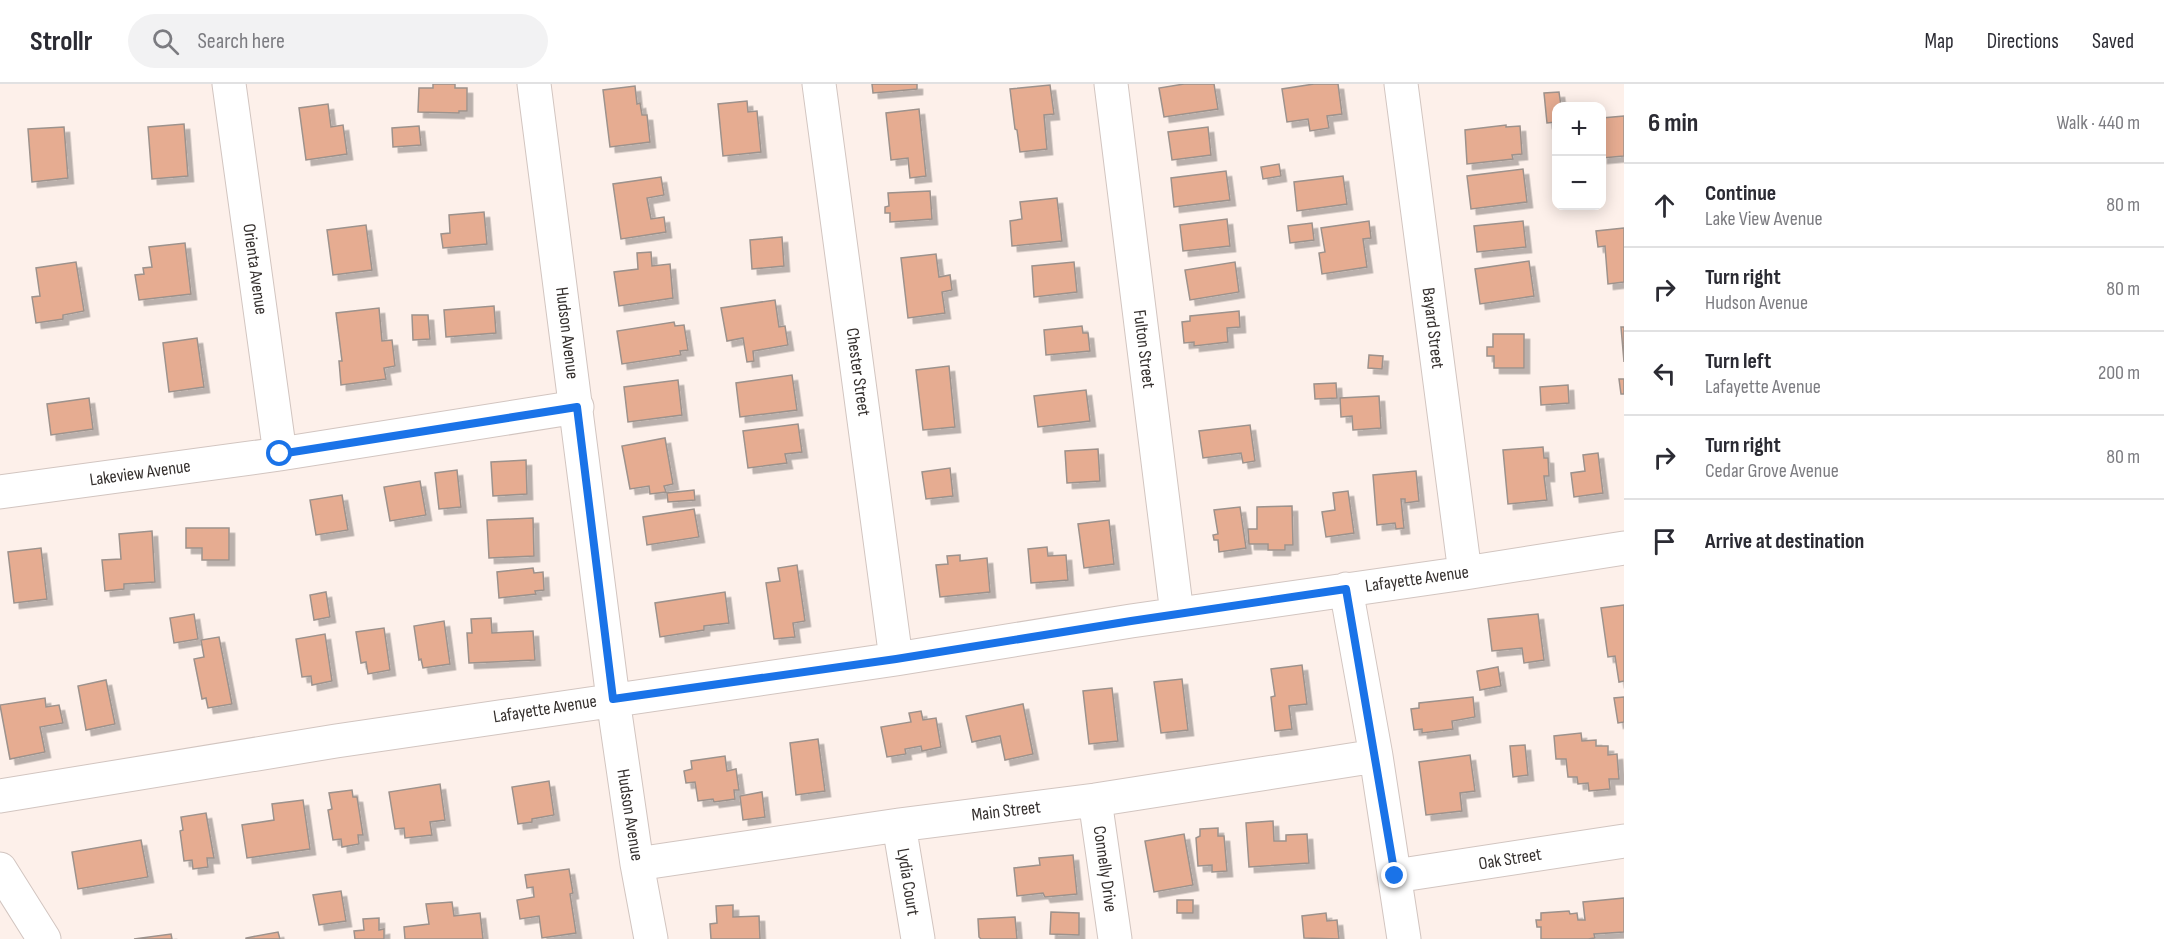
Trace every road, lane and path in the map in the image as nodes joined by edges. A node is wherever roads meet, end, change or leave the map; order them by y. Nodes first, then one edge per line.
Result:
1 (230, 84) edge
2 (534, 84) edge
3 (819, 84) edge
4 (1111, 84) edge
5 (1401, 84) edge
6 (577, 407) junction
7 (280, 454) junction
8 (1, 483) edge
9 (1624, 548) edge
10 (1465, 573) junction
11 (1346, 589) junction
12 (1177, 614) junction
13 (896, 659) junction
14 (613, 699) junction
15 (1376, 756) junction
16 (0, 796) edge
17 (1095, 800) junction
18 (899, 825) junction
19 (1624, 841) edge
20 (637, 864) junction
21 (0, 870) edge
22 (1395, 876) junction
23 (24, 926) edge
24 (651, 939) edge
25 (918, 939) edge
26 (1115, 939) edge
27 (1404, 939) edge

1 - 7 street, Orienta Avenue
2 - 6 street, Hudson Avenue
3 - 13 street, Chester Street
4 - 12 street, Fulton Street
5 - 10 street, Bayard Street
6 - 7 street, Lakeview Avenue
6 - 14 street, Hudson Avenue
7 - 8 street, Lakeview Avenue
9 - 10 street, Lafayette Avenue
10 - 11 street, Lafayette Avenue
11 - 12 street, Lafayette Avenue
11 - 15 street
12 - 13 street, Lafayette Avenue
13 - 14 street, Lafayette Avenue
14 - 16 street, Lafayette Avenue
14 - 20 street, Hudson Avenue
15 - 17 street, Main Street
15 - 22 street
17 - 18 street, Main Street
17 - 26 street, Connelly Drive
18 - 20 street, Main Street
18 - 25 street, Lydia Court
19 - 22 street, Oak Street
20 - 24 street, Hudson Avenue
21 - 23 street
22 - 27 street

